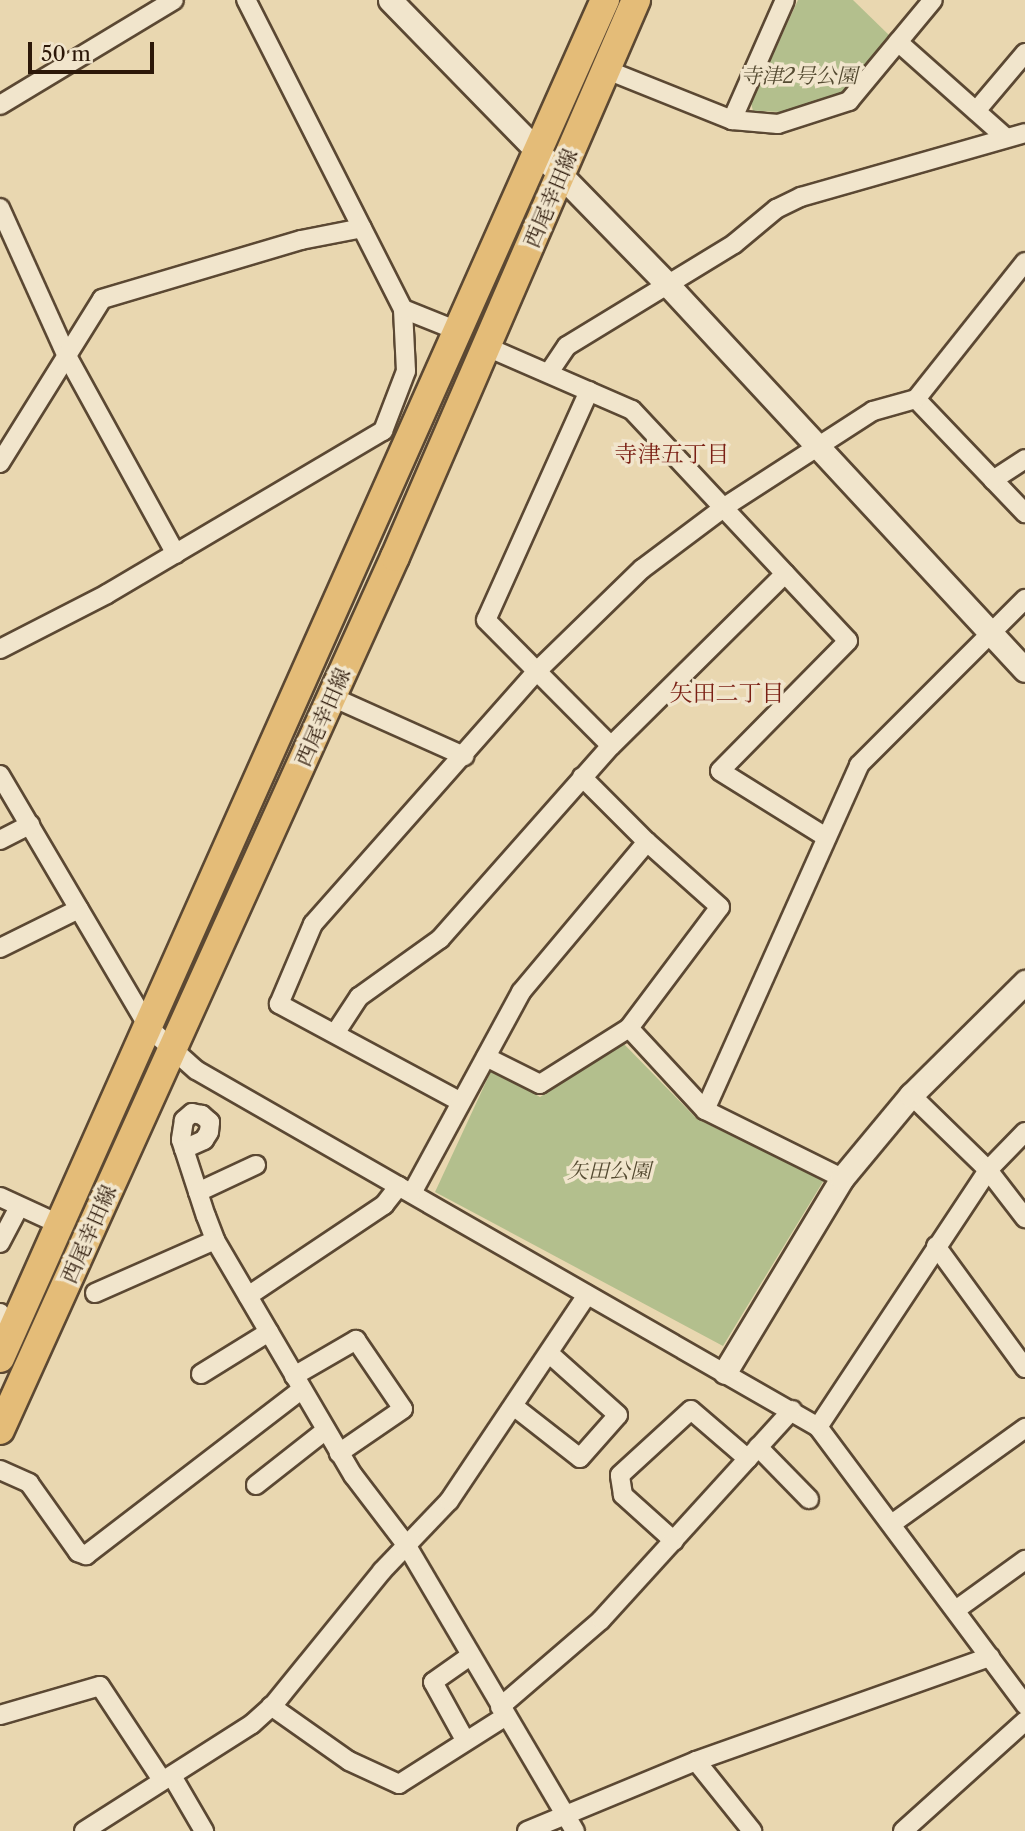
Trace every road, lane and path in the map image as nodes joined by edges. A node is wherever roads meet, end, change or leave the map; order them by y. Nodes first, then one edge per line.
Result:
1 (174, 0) edge
2 (390, 0) edge
3 (605, 0) edge
4 (636, 0) edge
5 (785, 0) edge
6 (933, 0) edge
7 (254, 4) edge
8 (898, 42) junction
9 (1025, 53) edge
10 (607, 70) junction
11 (0, 105) edge
12 (976, 111) junction
13 (732, 120) junction
14 (1025, 133) edge
15 (1006, 138) junction
16 (536, 154) junction
17 (560, 177) junction
18 (0, 208) edge
19 (362, 228) junction
20 (1024, 266) edge
21 (667, 284) junction
22 (403, 309) junction
23 (458, 331) junction
24 (487, 347) junction
25 (66, 354) junction
26 (550, 371) junction
27 (589, 391) junction
28 (916, 399) junction
29 (816, 449) junction
30 (1025, 459) edge
31 (0, 463) edge
32 (993, 480) junction
33 (726, 506) junction
34 (1025, 513) edge
35 (176, 554) junction
36 (785, 574) junction
37 (1025, 598) edge
38 (988, 634) junction
39 (0, 649) edge
40 (1025, 670) edge
41 (537, 672) junction
42 (332, 697) junction
43 (611, 746) junction
44 (464, 756) junction
45 (0, 775) edge
46 (582, 777) junction
47 (30, 825) junction
48 (826, 837) junction
49 (0, 840) edge
50 (648, 842) junction
51 (79, 909) junction
52 (0, 948) edge
53 (1025, 982) edge
54 (149, 1028) junction
55 (629, 1028) junction
56 (336, 1032) junction
57 (172, 1048) junction
58 (486, 1057) junction
59 (911, 1095) junction
60 (461, 1101) junction
61 (705, 1110) junction
62 (1025, 1132) edge
63 (184, 1149) dead end
64 (256, 1165) dead end
65 (988, 1170) junction
66 (842, 1178) junction
67 (406, 1189) junction
68 (198, 1192) junction
69 (0, 1197) edge
70 (19, 1207) junction
71 (1025, 1218) edge
72 (61, 1225) junction
73 (215, 1240) junction
74 (0, 1243) edge
75 (936, 1246) junction
76 (95, 1293) dead end
77 (587, 1295) junction
78 (248, 1296) junction
79 (6, 1323) edge
80 (269, 1332) junction
81 (551, 1355) junction
82 (0, 1358) edge
83 (1025, 1368) edge
84 (724, 1372) junction
85 (201, 1374) dead end
86 (298, 1383) junction
87 (516, 1408) junction
88 (792, 1410) junction
89 (818, 1427) junction
90 (1025, 1428) edge
91 (0, 1430) edge
92 (326, 1430) junction
93 (339, 1452) junction
94 (753, 1453) junction
95 (0, 1470) edge
96 (256, 1485) dead end
97 (809, 1499) dead end
98 (892, 1523) junction
99 (674, 1541) junction
100 (407, 1546) junction
101 (1025, 1560) edge
102 (957, 1609) junction
103 (470, 1656) junction
104 (990, 1657) junction
105 (1025, 1705) edge
106 (271, 1706) junction
107 (503, 1712) junction
108 (0, 1715) edge
109 (1025, 1721) edge
110 (465, 1740) junction
111 (696, 1761) junction
112 (167, 1778) junction
113 (563, 1813) junction
114 (85, 1831) edge
115 (204, 1831) edge
116 (527, 1831) edge
117 (575, 1831) edge
118 (751, 1831) edge
119 (903, 1831) edge

1 - 11 street
2 - 16 street
3 - 16 main road, 西尾幸田線
4 - 10 main road, 西尾幸田線
5 - 13 street
6 - 8 street
7 - 19 street
8 - 12 street
8 - 13 street
9 - 12 street
10 - 13 street
10 - 17 main road, 西尾幸田線
12 - 15 street
14 - 15 street
15 - 21 street
16 - 17 street
16 - 23 main road, 西尾幸田線
17 - 21 street
17 - 24 main road, 西尾幸田線
18 - 25 street
19 - 22 street
19 - 25 street
20 - 28 street
21 - 26 street
21 - 29 street
22 - 23 street
22 - 35 street
23 - 54 main road, 西尾幸田線
24 - 26 street
24 - 42 main road, 西尾幸田線
25 - 31 street
25 - 35 street
26 - 27 street
27 - 33 street
27 - 41 street
28 - 29 street
28 - 32 street
29 - 33 street
29 - 38 street
30 - 32 street
32 - 34 street
33 - 36 street
33 - 41 street
35 - 39 street
36 - 43 street
36 - 48 street
37 - 38 street
38 - 40 street
38 - 48 street
41 - 43 street
41 - 44 street
42 - 44 street
42 - 57 main road, 西尾幸田線
43 - 46 street
44 - 56 street
45 - 47 street
46 - 50 street
46 - 56 street
47 - 49 street
47 - 51 street
48 - 61 street
50 - 55 street
50 - 58 street
51 - 52 street
51 - 54 street
53 - 59 street
54 - 57 street
54 - 72 main road, 西尾幸田線
55 - 58 street
55 - 61 street
56 - 60 street
57 - 67 street
57 - 91 main road, 西尾幸田線
58 - 60 street
59 - 65 street
59 - 66 street
60 - 67 street
61 - 66 street
62 - 65 street
63 - 68 street
64 - 68 street
65 - 71 street
65 - 75 street
66 - 84 street
67 - 77 street
67 - 78 street
68 - 73 street
69 - 70 street
70 - 72 street
70 - 74 street
72 - 79 main road, 西尾幸田線
73 - 76 street
73 - 78 street
75 - 83 street
75 - 89 street
77 - 81 street
77 - 84 street
78 - 80 street
79 - 82 main road, 西尾幸田線
80 - 85 street
80 - 86 street
81 - 87 street
81 - 87 street
84 - 88 street
86 - 92 street
86 - 93 street
86 - 95 street
87 - 100 street
88 - 89 street
88 - 94 street
89 - 98 street
90 - 98 street
92 - 93 street
92 - 96 street
93 - 100 street
94 - 97 street
94 - 99 street
94 - 99 street
98 - 102 street
99 - 107 street
100 - 103 street
100 - 106 street
101 - 102 street
102 - 104 street
103 - 107 street
103 - 110 street
104 - 105 street
104 - 111 street
106 - 110 street
106 - 112 street
107 - 110 street
107 - 113 street
108 - 112 street
109 - 119 street
111 - 113 street
111 - 118 street
112 - 114 street
112 - 115 street
113 - 116 street
113 - 117 street

